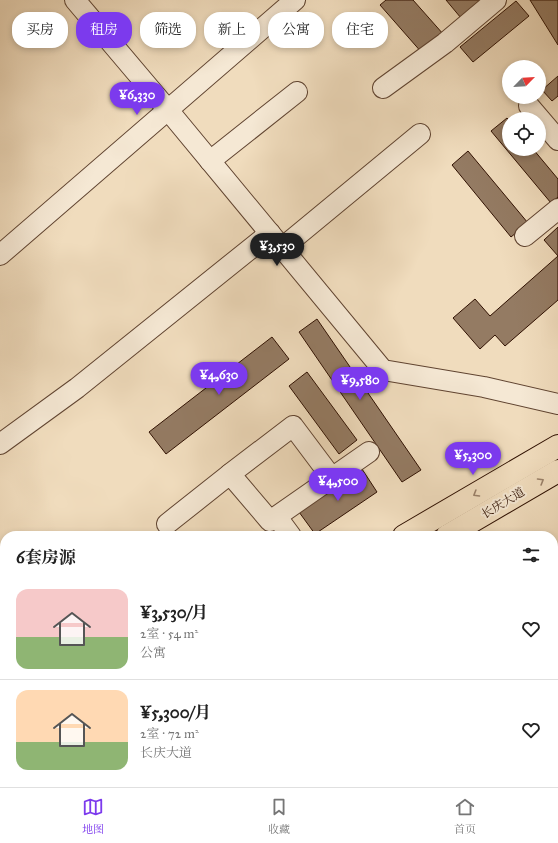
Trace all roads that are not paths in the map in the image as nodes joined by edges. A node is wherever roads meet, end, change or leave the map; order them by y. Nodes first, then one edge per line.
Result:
1 (75, 0) edge
2 (295, 0) edge
3 (496, 0) edge
4 (384, 88) dead end
5 (297, 92) dead end
6 (529, 106) dead end
7 (168, 110) junction
8 (420, 134) dead end
9 (558, 140) edge
10 (210, 161) junction
11 (558, 209) edge
12 (525, 236) dead end
13 (276, 241) junction
14 (0, 255) edge
15 (558, 404) edge
16 (0, 444) edge
17 (558, 446) edge
18 (369, 452) dead end
19 (558, 471) edge
20 (230, 474) junction
21 (332, 478) junction
22 (277, 517) junction
23 (167, 524) dead end
24 (287, 531) edge
25 (413, 531) edge
26 (456, 531) edge

1 - 7 street
2 - 7 street
3 - 4 street
5 - 10 street
6 - 9 street
7 - 10 street
7 - 14 street
8 - 13 street
10 - 13 street
11 - 12 street
13 - 15 street
13 - 16 street
17 -> 25 main road, 长庆大道
18 - 21 street
26 -> 19 main road, 长庆大道
20 - 21 street
20 - 22 street
20 - 23 street
21 - 22 street
22 - 24 street

